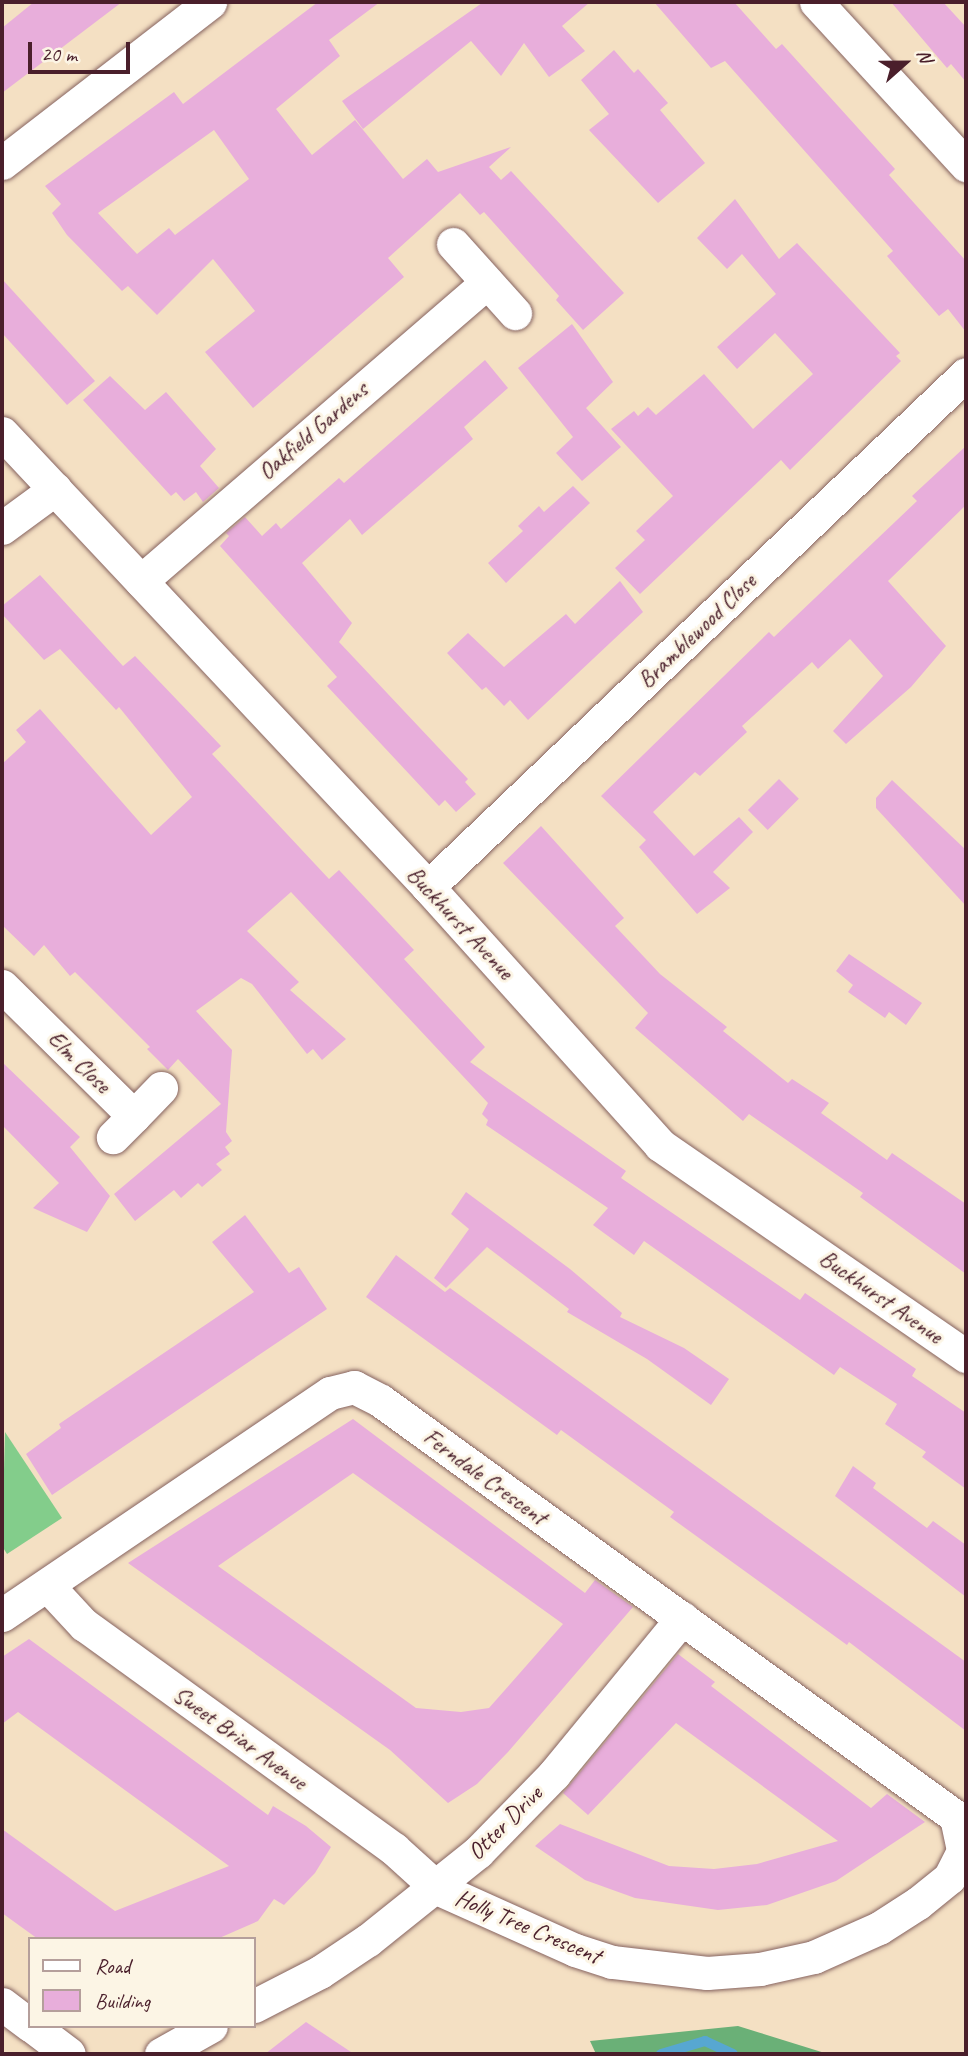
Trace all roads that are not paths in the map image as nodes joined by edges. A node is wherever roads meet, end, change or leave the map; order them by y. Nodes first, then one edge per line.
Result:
1 (210, 2) edge
2 (817, 2) edge
3 (2, 163) edge
4 (966, 165) edge
5 (453, 244) dead end
6 (486, 282) junction
7 (515, 313) dead end
8 (966, 374) edge
9 (2, 433) edge
10 (55, 489) junction
11 (2, 528) edge
12 (141, 581) junction
13 (428, 887) junction
14 (2, 986) edge
15 (161, 1088) dead end
16 (966, 1356) edge
17 (47, 1585) junction
18 (2, 1615) edge
19 (682, 1618) junction
20 (956, 1817) joint
21 (437, 1888) junction
22 (2, 2004) edge
23 (256, 2005) edge
24 (28, 2023) edge
25 (35, 2028) edge
26 (207, 2028) edge
27 (69, 2054) edge
28 (161, 2054) edge

1 - 3 street
2 - 4 street
5 - 6 street
6 - 7 street
6 - 12 street, Oakfield Gardens
8 - 13 street, Bramblewood Close
9 - 10 street, Buckhurst Avenue
10 - 11 street
10 - 12 street, Buckhurst Avenue
12 - 13 street, Buckhurst Avenue
13 - 16 street, Buckhurst Avenue
14 - 15 street, Elm Close
17 - 18 street, Ferndale Crescent
17 - 19 street, Ferndale Crescent
17 - 21 street, Sweet Briar Avenue
19 - 20 street, Ferndale Crescent
19 - 21 street, Otter Drive
20 - 21 street, Holly Tree Crescent
21 - 23 street, Otter Drive
22 - 24 street
25 - 27 street
26 - 28 street

